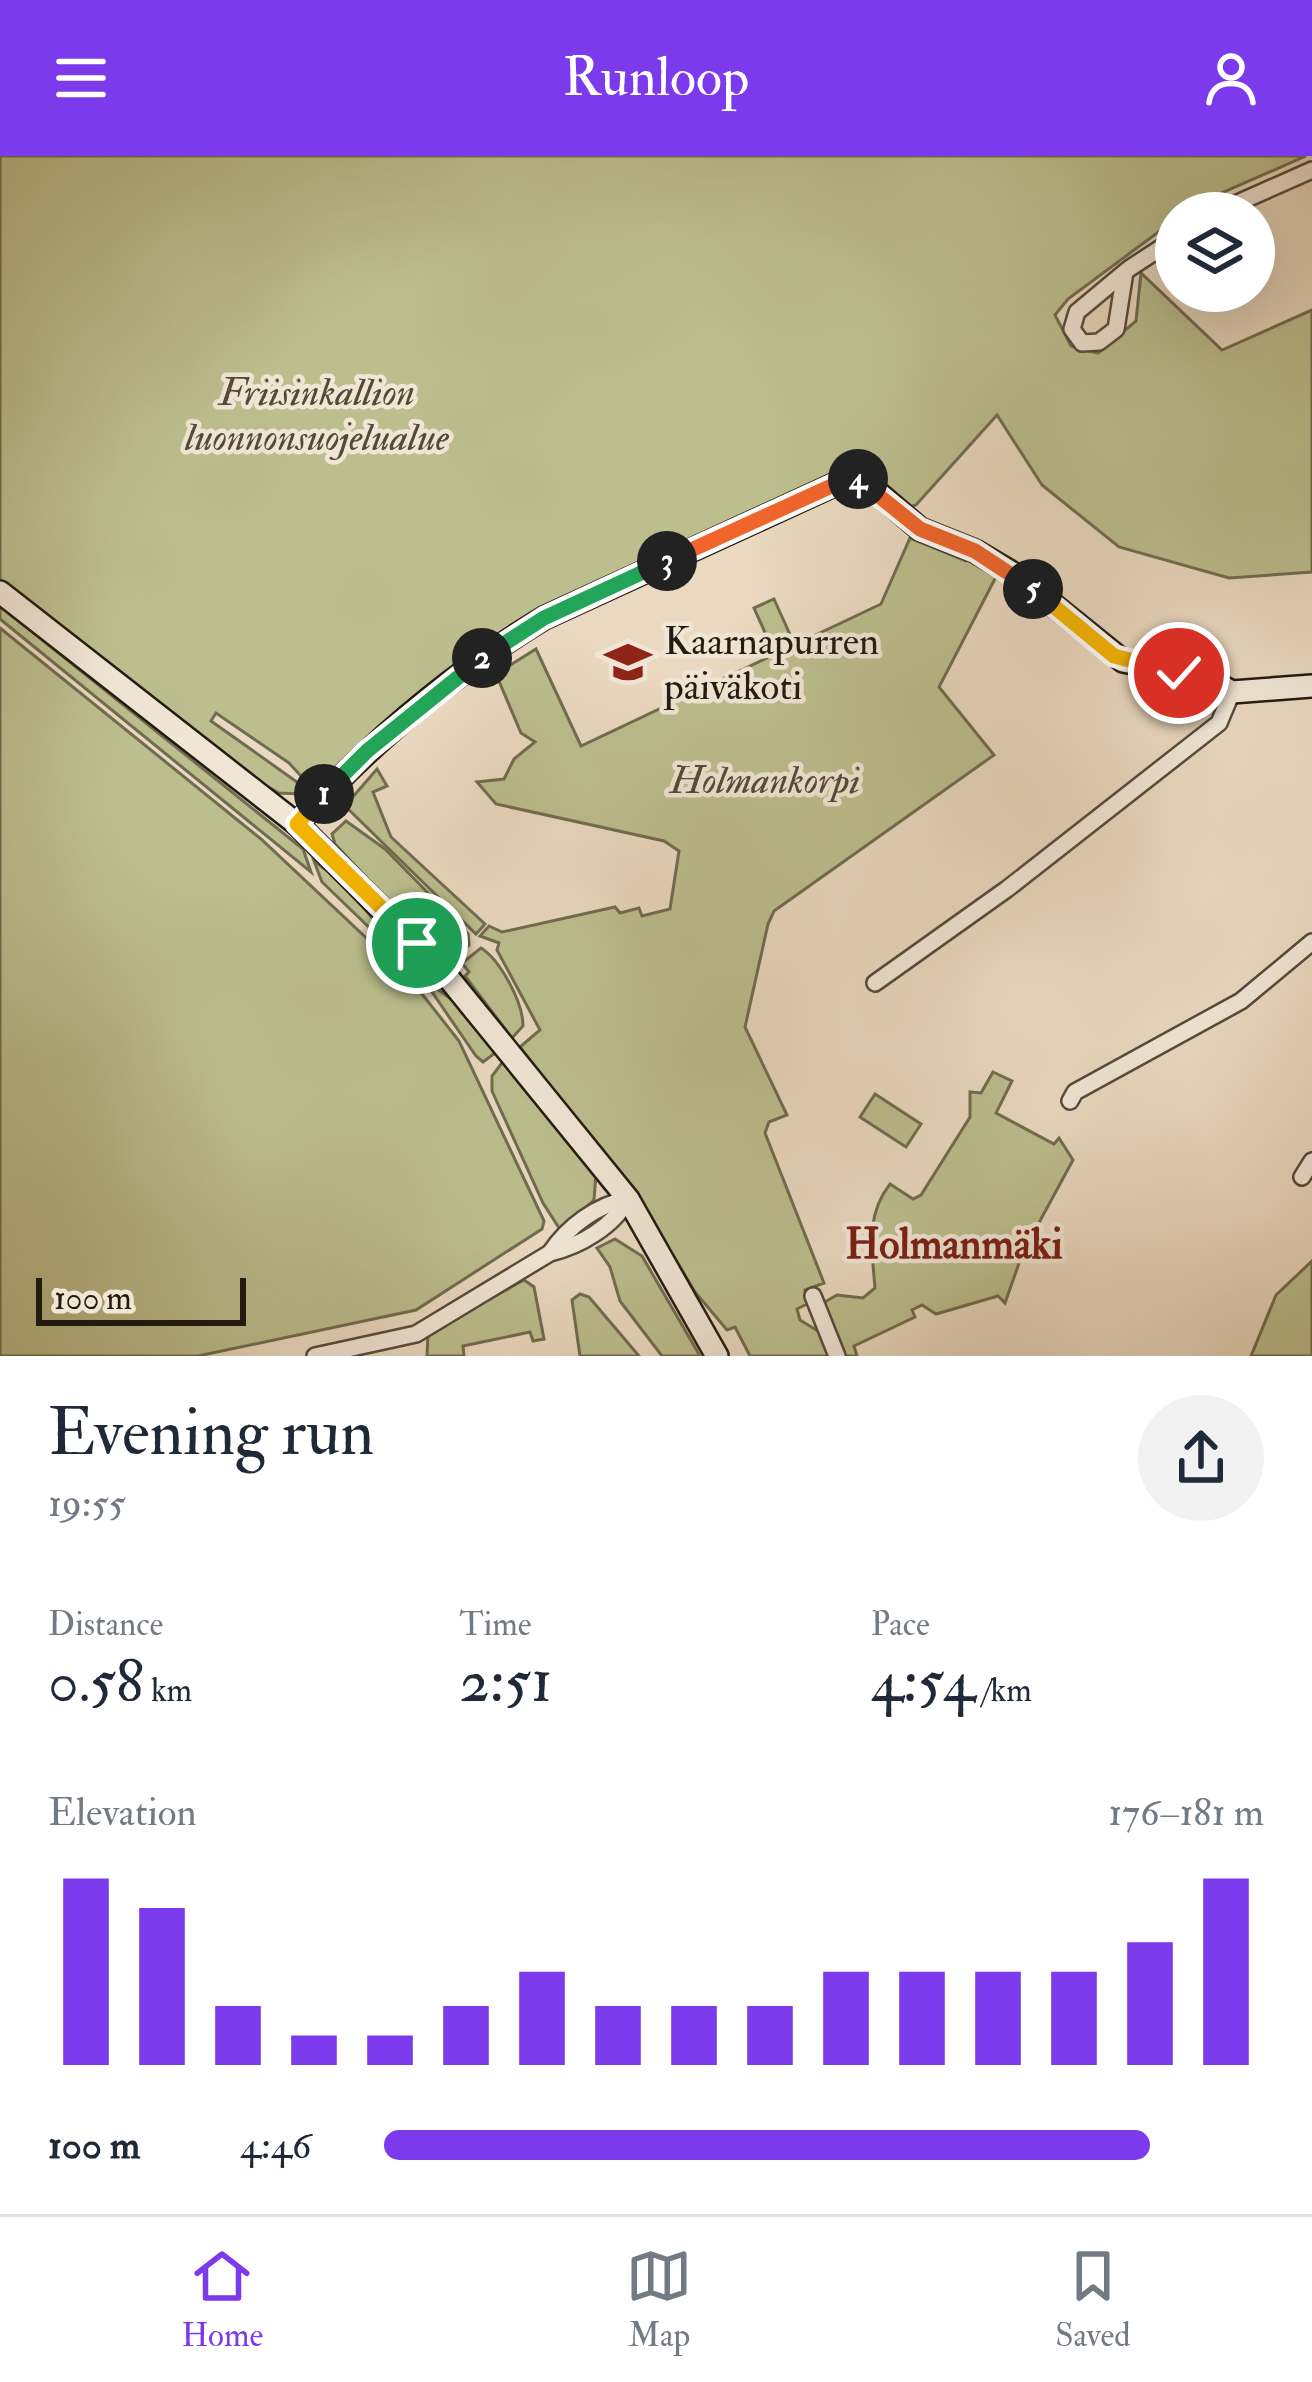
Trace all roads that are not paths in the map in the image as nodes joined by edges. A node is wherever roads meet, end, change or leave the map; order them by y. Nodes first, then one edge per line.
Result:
1 (1312, 170) edge
2 (1262, 192) edge
3 (1155, 252) edge
4 (1125, 272) junction
5 (0, 592) edge
6 (1312, 686) edge
7 (1232, 692) junction
8 (297, 824) junction
9 (1312, 942) edge
10 (875, 983) dead end
11 (1070, 1101) dead end
12 (1312, 1161) edge
13 (1302, 1177) dead end
14 (628, 1198) junction
15 (682, 1288) junction
16 (813, 1297) dead end
17 (315, 1356) edge
18 (717, 1356) edge
19 (731, 1356) edge
20 (837, 1356) edge

1 - 2 street
3 - 4 street
4 - 4 street
5 - 8 street
6 - 7 street
7 - 8 street
7 - 10 street
8 - 14 street
9 - 11 street
12 - 13 street
14 - 15 street
14 - 17 street
15 - 18 street
15 - 19 street
16 - 20 street

